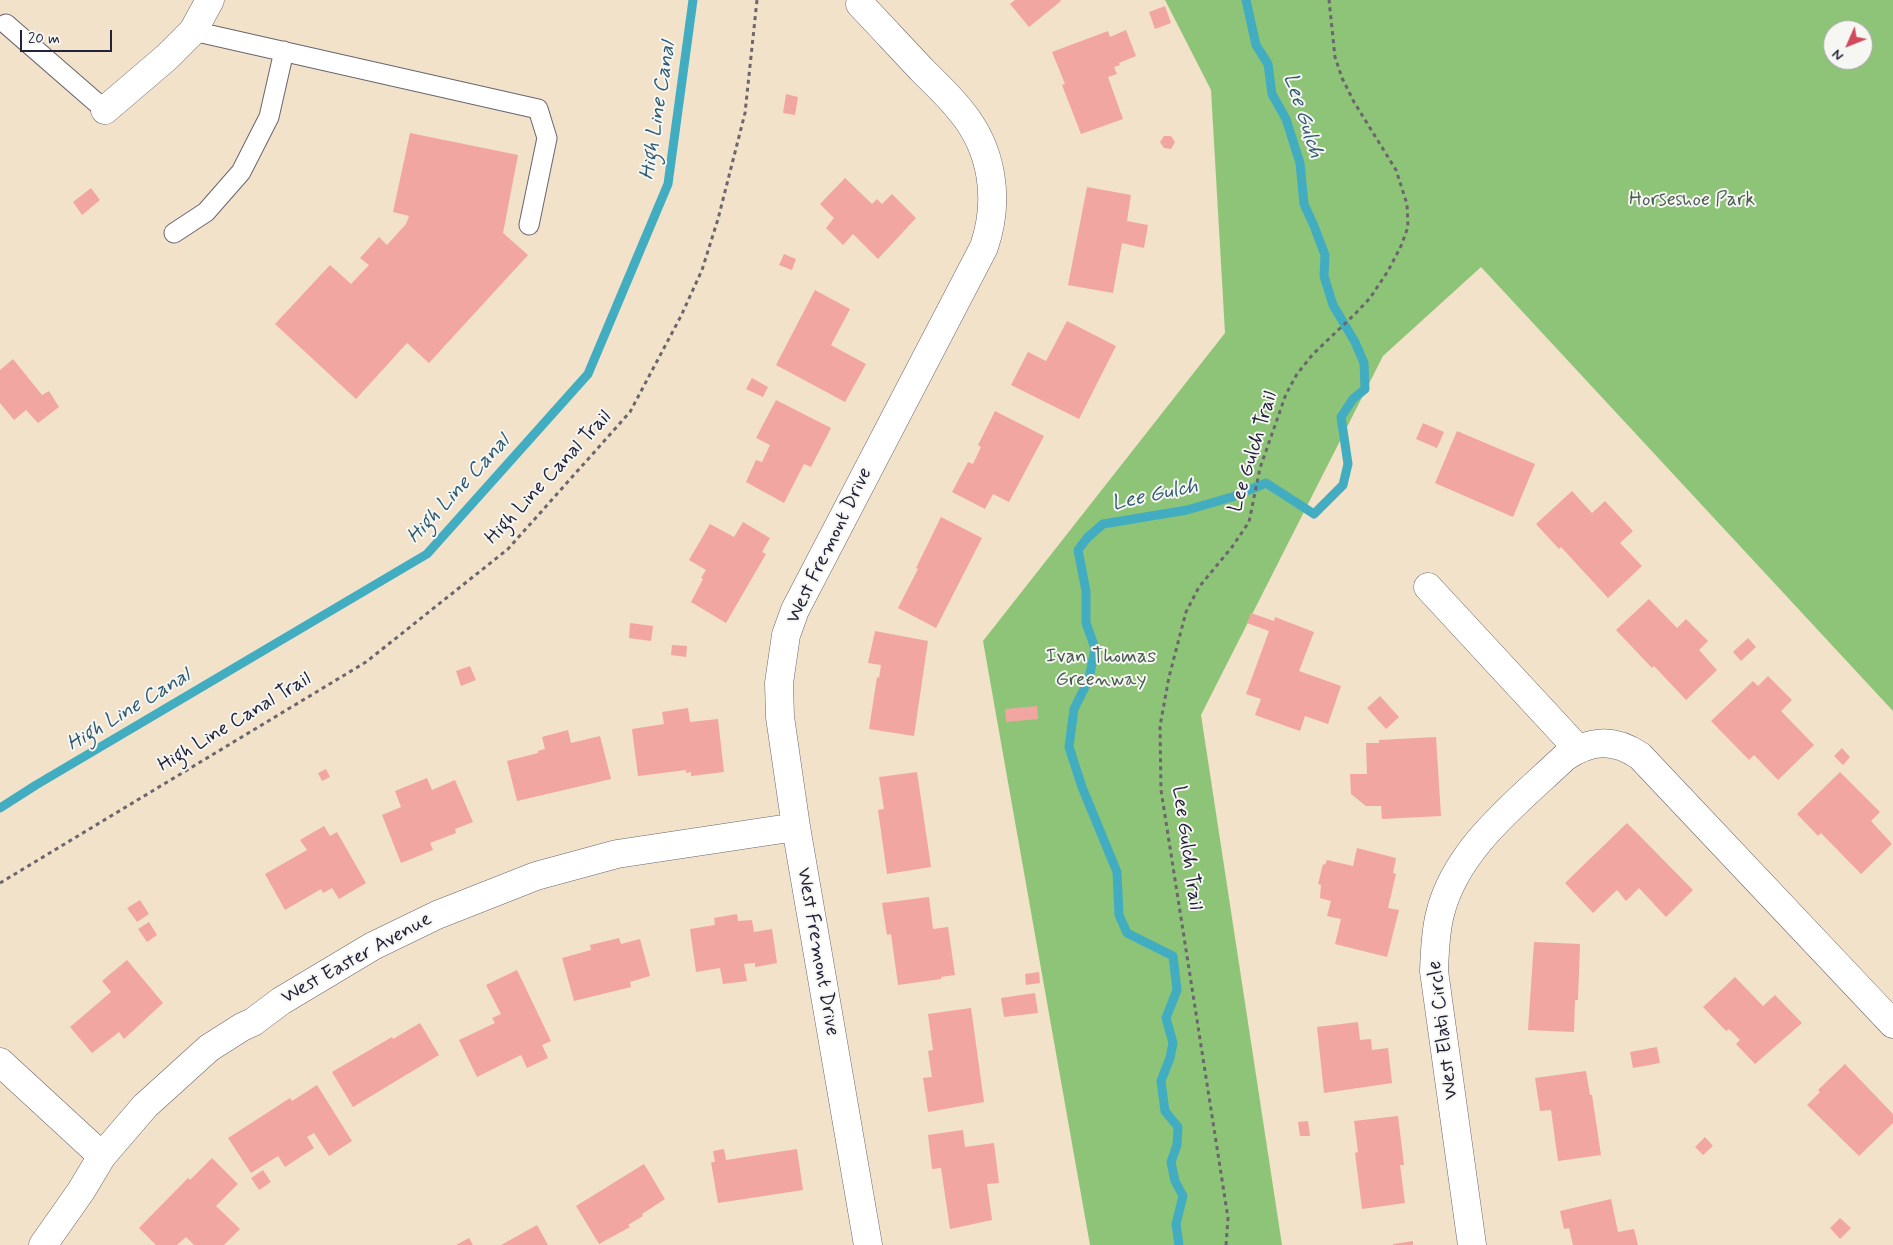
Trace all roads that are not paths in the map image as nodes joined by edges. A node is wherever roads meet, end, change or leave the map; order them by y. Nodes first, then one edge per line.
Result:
1 (210, 0) edge
2 (860, 4) dead end
3 (6, 24) dead end
4 (193, 31) junction
5 (284, 51) junction
6 (105, 110) joint
7 (529, 225) dead end
8 (174, 233) dead end
9 (1428, 588) dead end
10 (1578, 749) junction
11 (796, 827) junction
12 (1893, 1024) edge
13 (0, 1062) edge
14 (102, 1156) junction
15 (44, 1245) edge
16 (868, 1245) edge
17 (1472, 1245) edge

1 - 4 street
2 - 11 street, West Fremont Drive
3 - 6 lane
4 - 5 lane
4 - 6 street
5 - 7 lane
5 - 8 lane
9 - 10 street
10 - 12 street, West Elati Circle
10 - 17 street, West Elati Circle
11 - 14 street, West Easter Avenue
11 - 16 street, West Fremont Drive
13 - 14 street
14 - 15 street, West Easter Avenue

